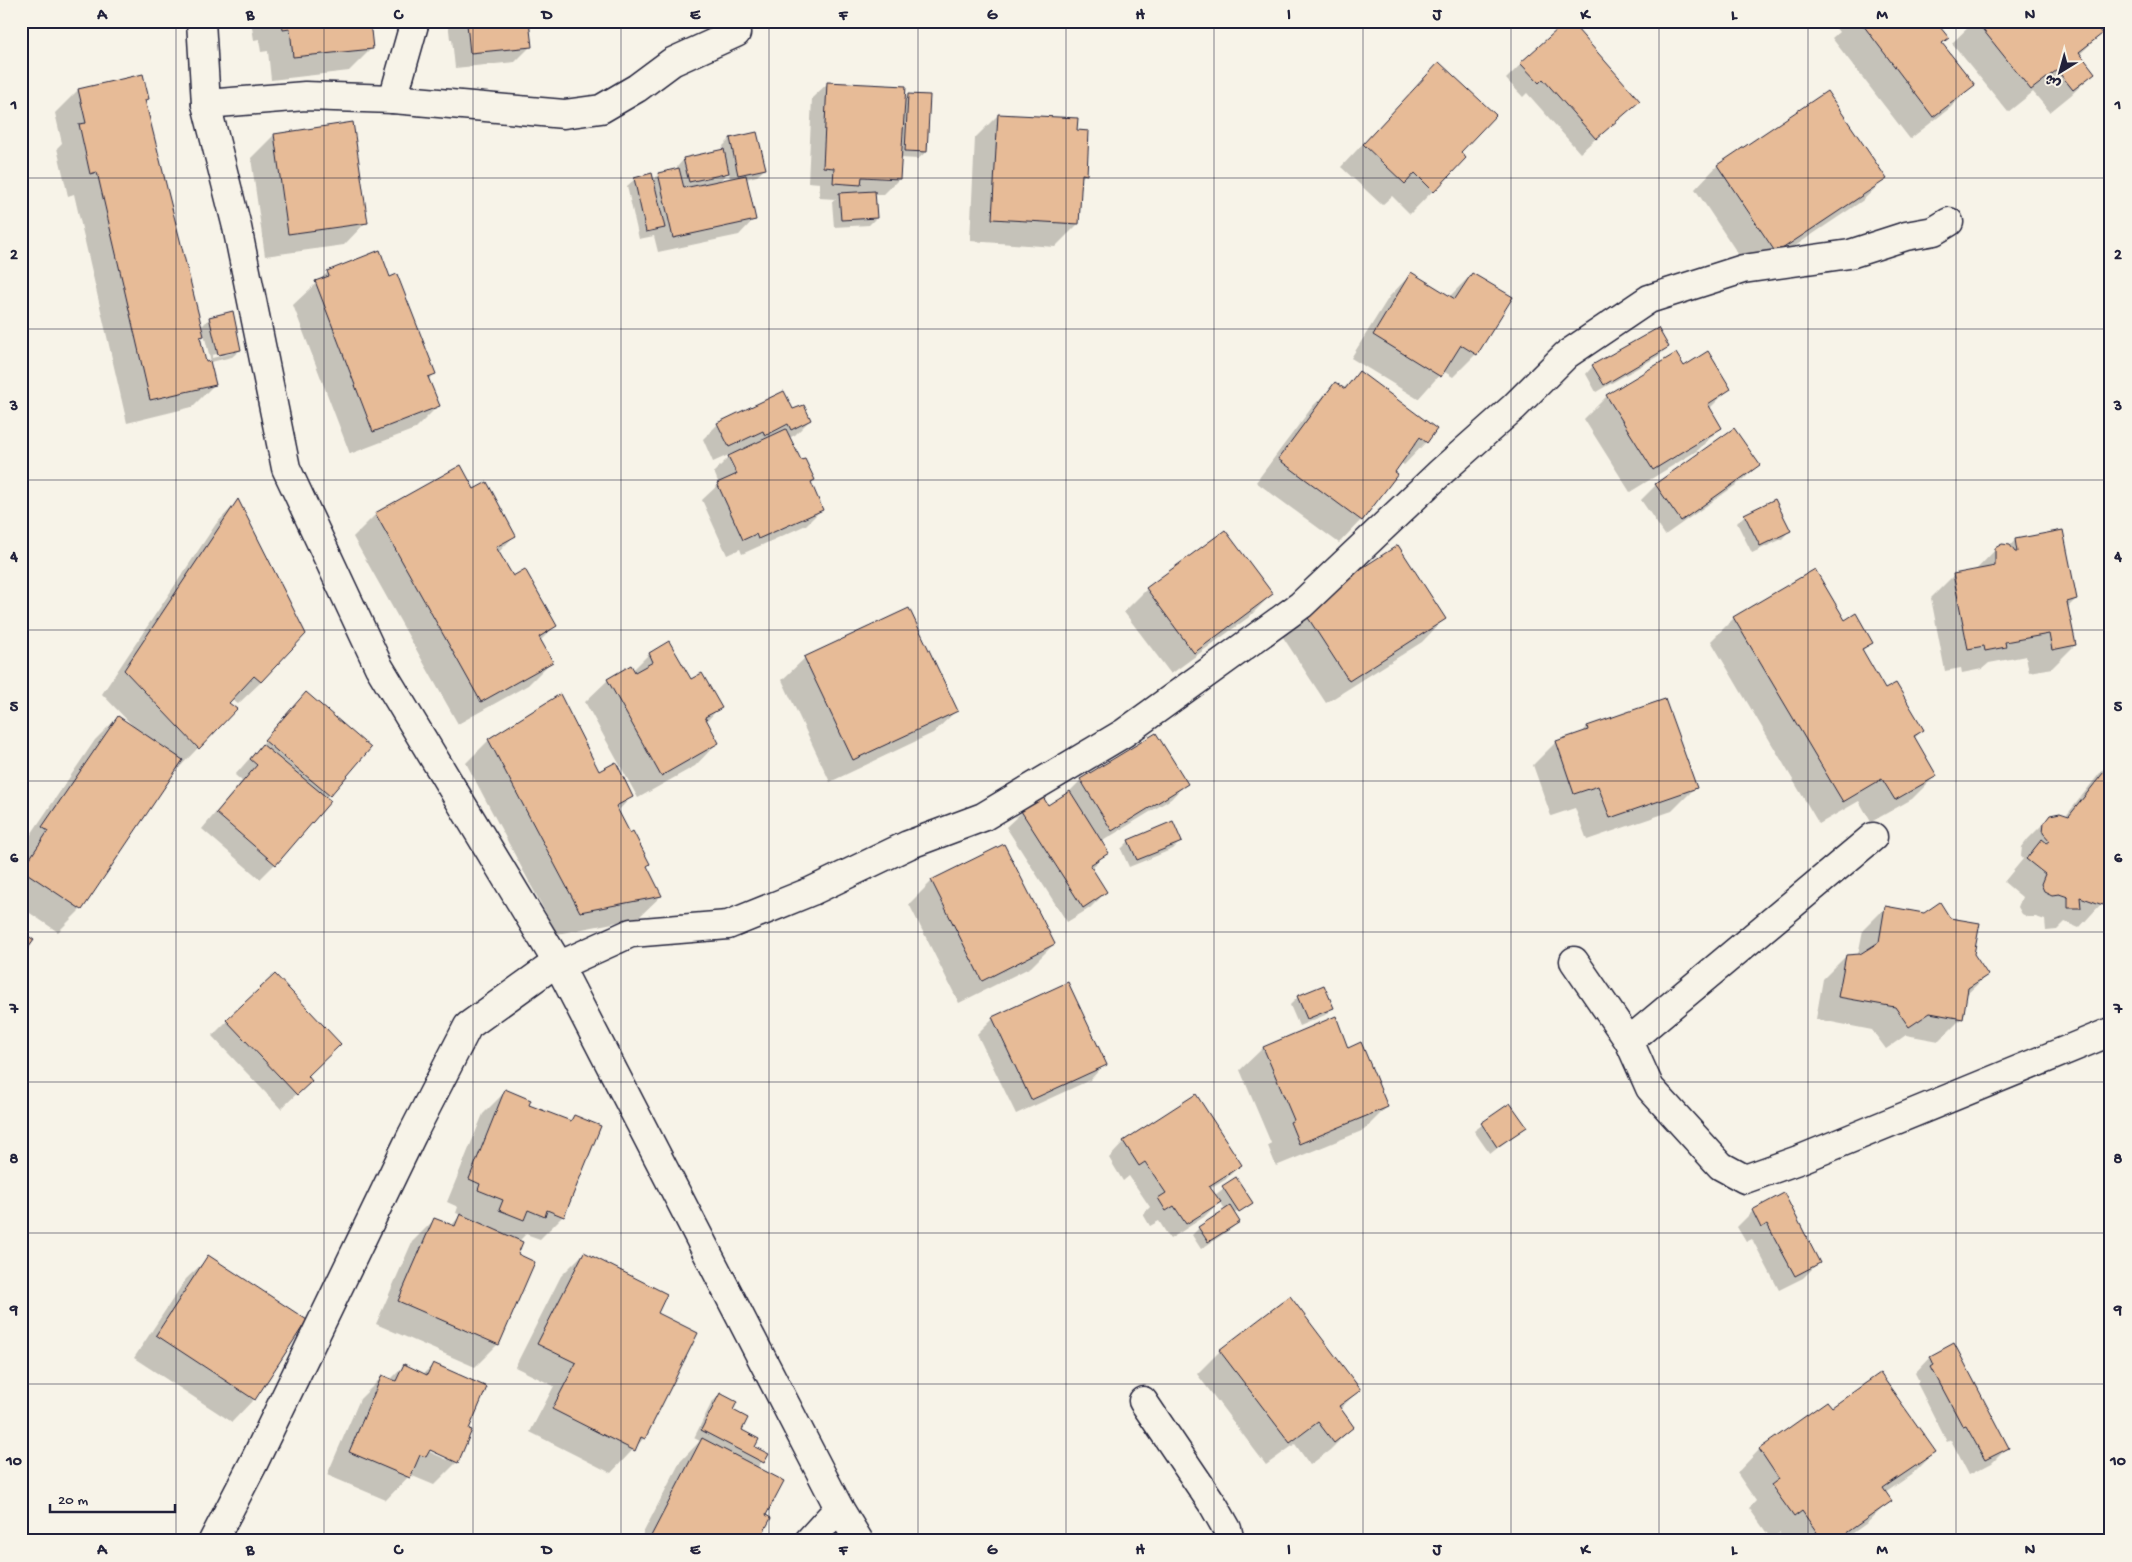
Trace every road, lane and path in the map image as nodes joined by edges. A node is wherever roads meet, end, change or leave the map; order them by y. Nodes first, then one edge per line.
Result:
1 (201, 21) edge
2 (415, 21) edge
3 (736, 33) dead end
4 (393, 98) junction
5 (206, 104) junction
6 (1949, 222) dead end
7 (1873, 837) dead end
8 (1574, 961) dead end
9 (557, 964) junction
10 (2110, 1036) edge
11 (1628, 1041) junction
12 (1143, 1401) dead end
13 (839, 1508) junction
14 (213, 1541) edge
15 (809, 1541) edge
16 (859, 1541) edge
17 (1230, 1541) edge

1 - 5 street
2 - 4 street
3 - 4 street
4 - 5 street
5 - 9 street
6 - 9 street
7 - 11 street
8 - 11 street
9 - 13 street
9 - 14 street
10 - 11 street
12 - 17 street
13 - 15 street
13 - 16 street

